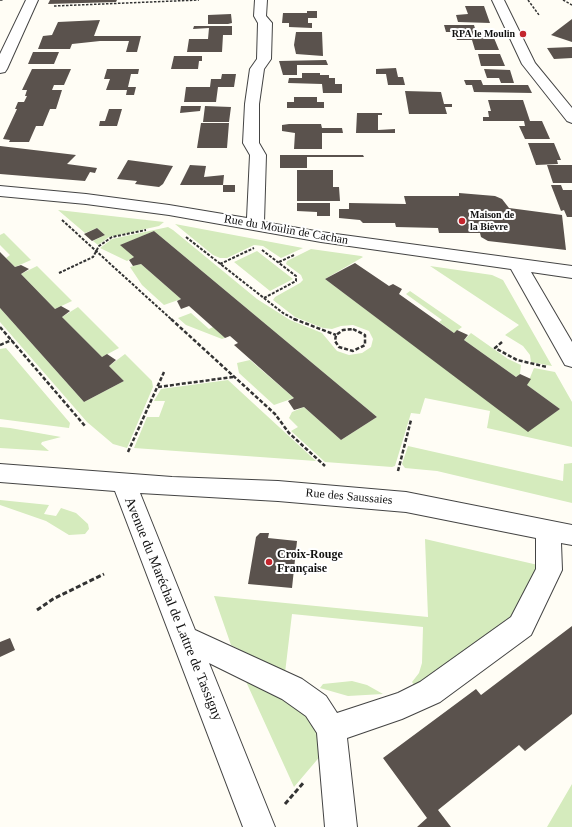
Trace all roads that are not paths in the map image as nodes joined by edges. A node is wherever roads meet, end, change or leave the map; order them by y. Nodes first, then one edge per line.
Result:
1 (32, 0) edge
2 (261, 0) edge
3 (498, 0) edge
4 (0, 69) edge
5 (572, 118) edge
6 (0, 191) edge
7 (255, 225) junction
8 (517, 264) junction
9 (572, 272) edge
10 (572, 360) edge
11 (0, 473) edge
12 (124, 483) junction
13 (560, 533) edge
14 (184, 638) junction
15 (332, 742) junction
16 (259, 827) edge
17 (341, 827) edge

1 - 4 street
2 - 7 street
3 - 5 street
6 - 7 street, Rue du Moulin de Cachan
7 - 8 street, Rue du Moulin de Cachan
8 - 9 street, Rue du Moulin de Cachan
8 - 10 street
11 - 12 street, Avenue du Maréchal de Lattre de Tassigny
12 - 13 street, Rue des Saussaies
12 - 14 street, Avenue du Maréchal de Lattre de Tassigny
13 - 15 street
14 - 15 street
14 - 16 street, Avenue du Maréchal de Lattre de Tassigny
15 - 17 street

